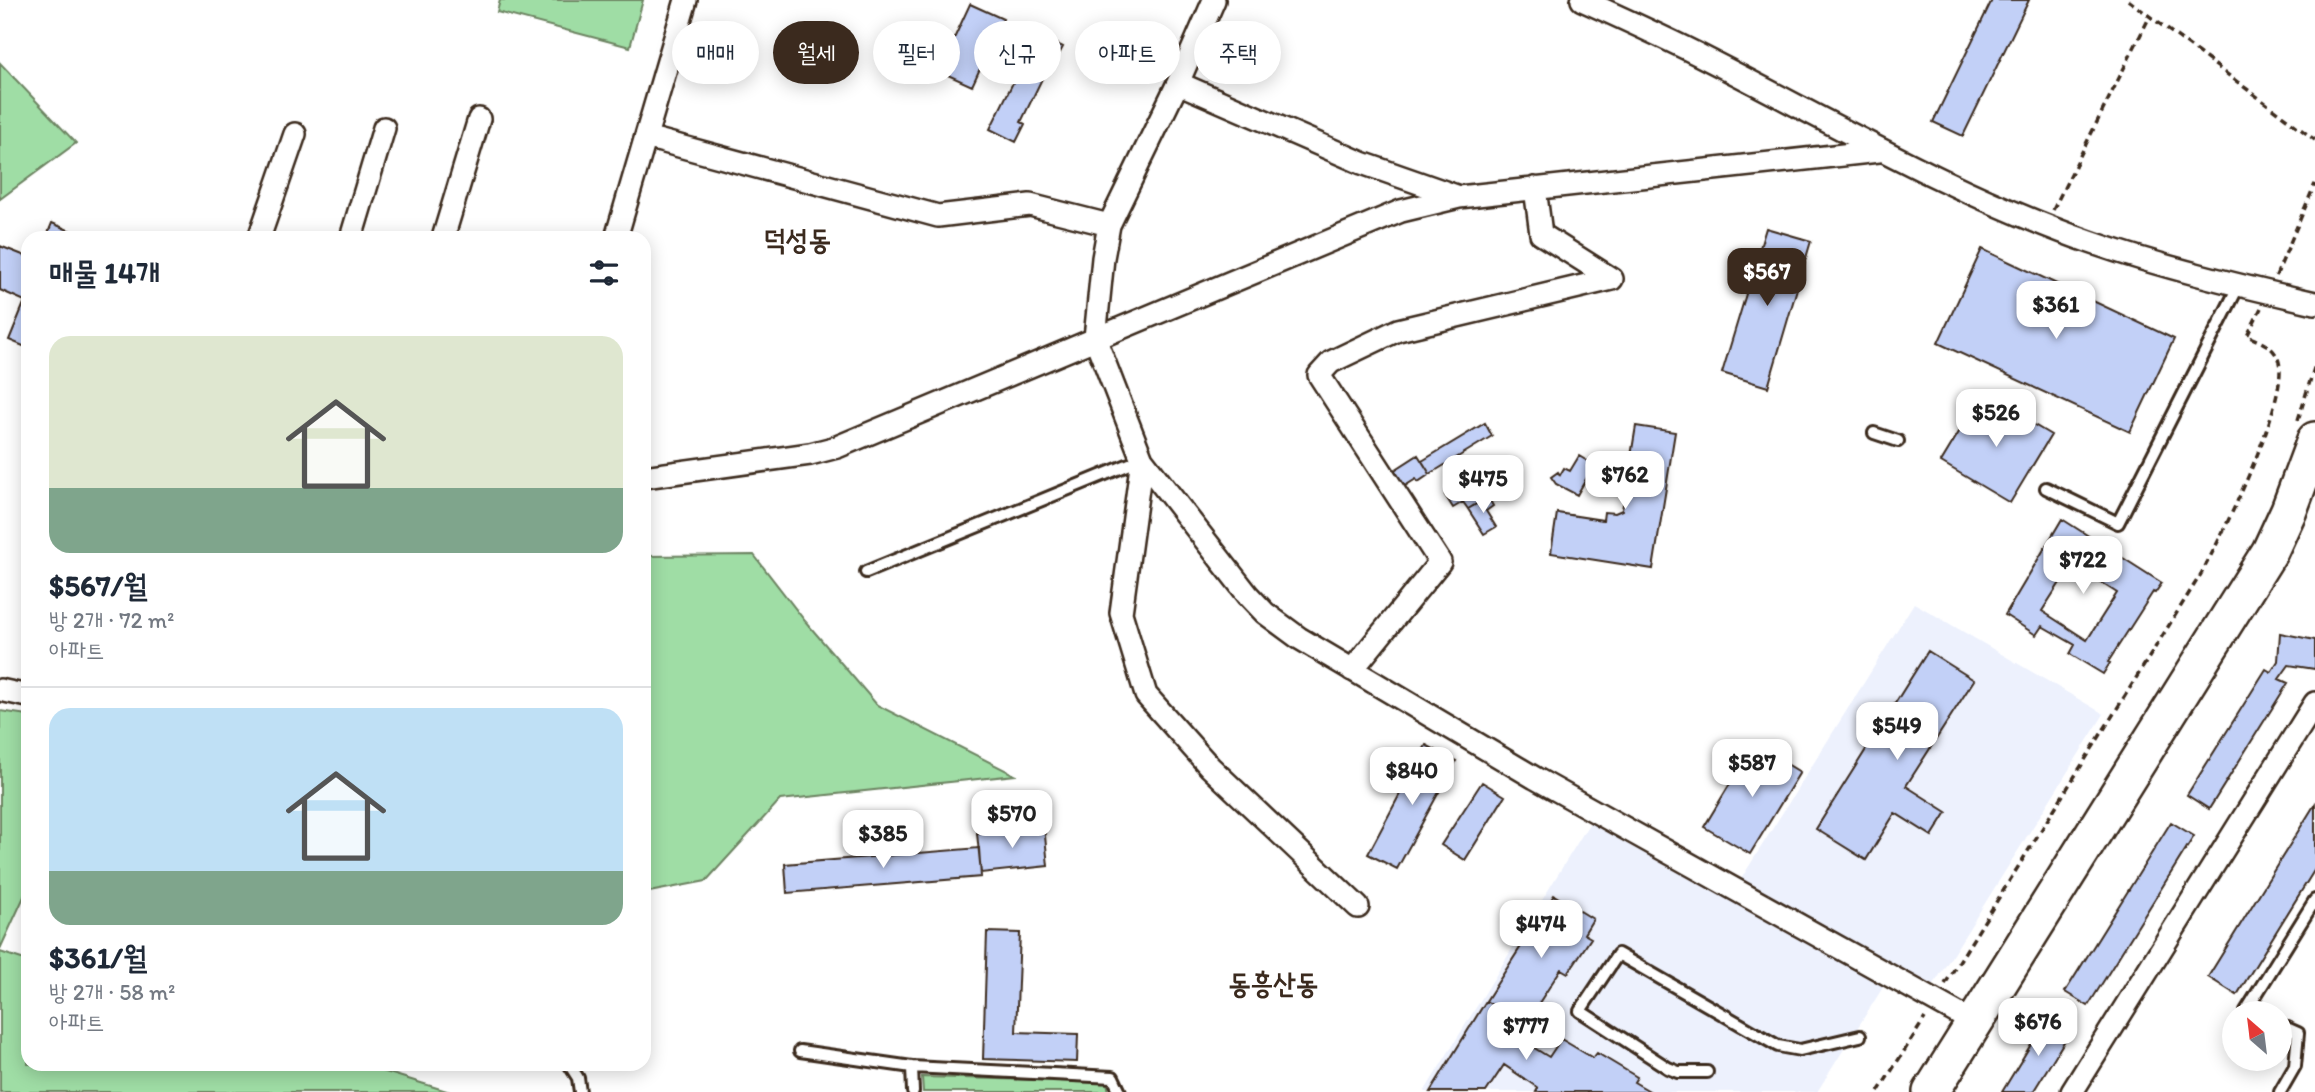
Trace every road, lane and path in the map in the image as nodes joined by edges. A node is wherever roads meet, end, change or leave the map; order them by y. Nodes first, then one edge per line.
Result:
1 (686, 0) edge
2 (1214, 0) edge
3 (1582, 0) edge
4 (2128, 0) edge
5 (2149, 18) junction
6 (1180, 78) edge
7 (1178, 84) edge
8 (1180, 84) edge
9 (479, 119) dead end
10 (384, 128) dead end
11 (295, 134) dead end
12 (646, 137) junction
13 (2315, 140) edge
14 (1879, 150) junction
15 (2315, 184) edge
16 (1535, 188) junction
17 (1459, 197) junction
18 (1109, 225) junction
19 (2046, 225) junction
20 (262, 231) edge
21 (353, 231) edge
22 (445, 231) edge
23 (619, 231) edge
24 (2239, 285) junction
25 (2269, 293) junction
26 (2315, 303) edge
27 (1094, 338) junction
28 (1874, 433) dead end
29 (2315, 440) edge
30 (1898, 441) dead end
31 (1142, 459) junction
32 (651, 476) edge
33 (2046, 488) dead end
34 (866, 572) dead end
35 (1352, 670) junction
36 (0, 690) edge
37 (21, 694) edge
38 (2315, 703) edge
39 (2315, 900) edge
40 (1358, 907) dead end
41 (1935, 1001) junction
42 (2252, 1001) edge
43 (1973, 1022) junction
44 (2292, 1030) edge
45 (1860, 1036) dead end
46 (800, 1051) dead end
47 (912, 1067) junction
48 (574, 1071) edge
49 (1707, 1072) dead end
50 (580, 1092) edge
51 (913, 1092) edge
52 (1121, 1092) edge
53 (1878, 1092) edge
54 (1931, 1092) edge
55 (2072, 1092) edge
56 (2280, 1092) edge

1 - 12 street
2 - 6 street
3 - 14 street
4 - 5 path
5 - 13 path
5 - 19 path
7 - 18 street
8 - 17 street
9 - 22 street
10 - 21 street
11 - 20 street
12 - 18 street
12 - 23 street
14 - 16 street
14 - 19 street
15 - 25 path
16 - 17 street
16 - 35 street
17 - 27 street
18 - 27 street
19 - 24 street
24 - 25 street
24 - 33 lane
25 - 26 street
25 - 41 path
27 - 31 street
27 - 32 street
28 - 30 lane
29 - 43 highway
31 - 34 lane
31 - 35 street
31 - 40 street
35 - 41 street
36 - 37 street
38 - 55 street
39 - 42 lane
41 - 43 street
41 - 53 path
43 - 54 highway
44 - 56 lane
45 - 49 lane
46 - 47 lane
47 - 51 lane
47 - 52 lane
48 - 50 lane

